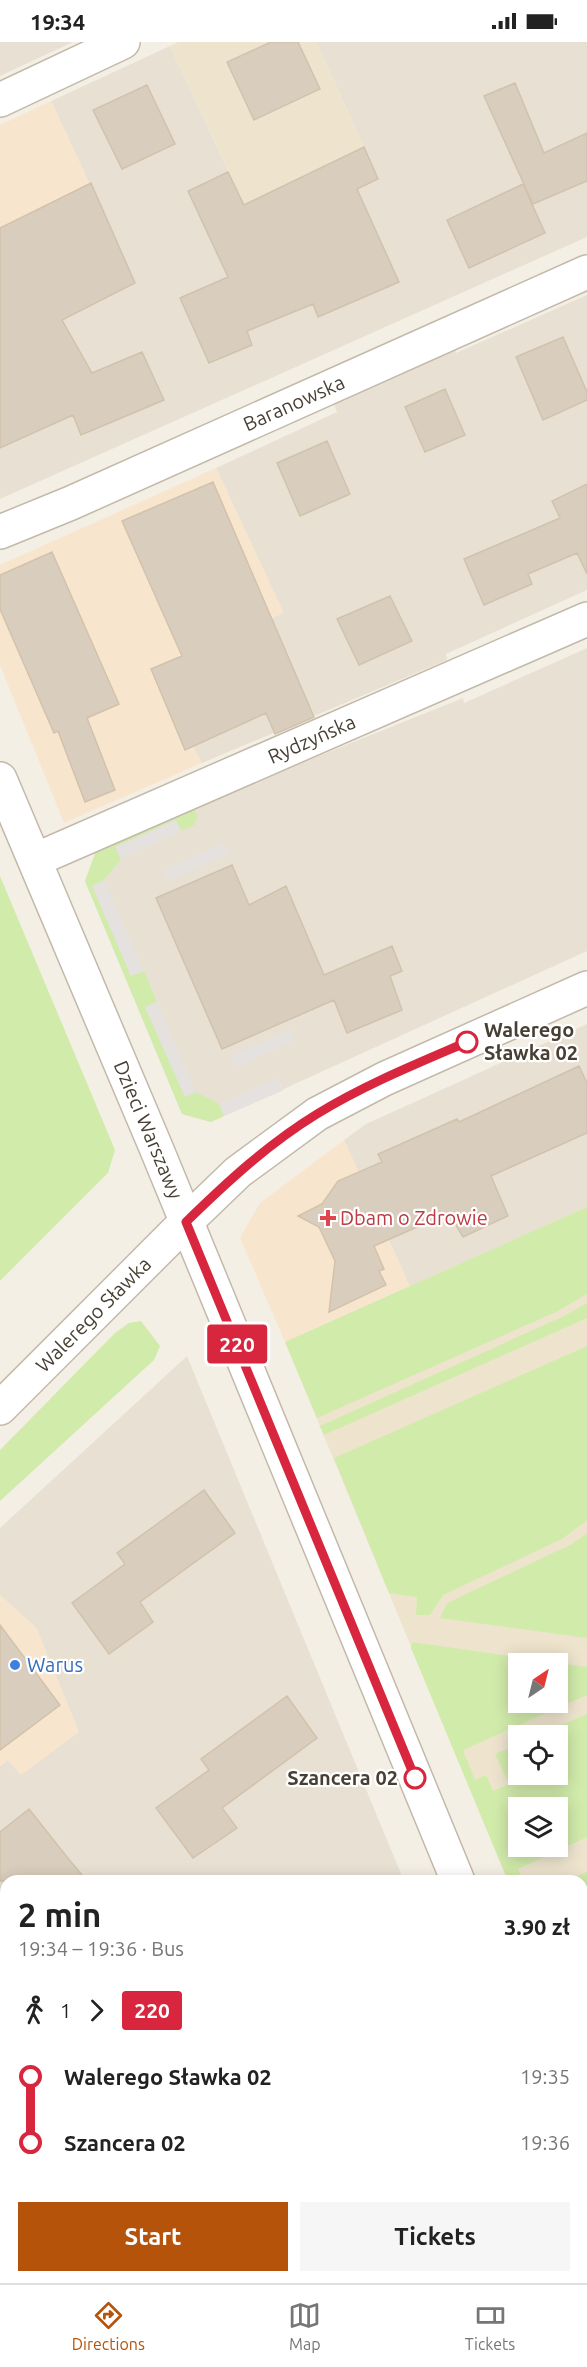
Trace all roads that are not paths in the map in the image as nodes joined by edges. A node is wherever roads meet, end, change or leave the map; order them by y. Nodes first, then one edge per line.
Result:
1 (123, 42) edge
2 (0, 100) edge
3 (587, 272) edge
4 (0, 532) edge
5 (587, 619) edge
6 (0, 778) edge
7 (35, 860) junction
8 (587, 988) edge
9 (186, 1222) junction
10 (0, 1408) edge
11 (456, 1875) edge

1 - 2 street
3 - 4 street, Baranowska
5 - 7 street, Rydzyńska
6 - 7 street, Dzieci Warszawy
7 - 9 street, Dzieci Warszawy
8 - 9 street, Walerego Sławka
9 - 10 street, Walerego Sławka
9 - 11 street, Dzieci Warszawy

